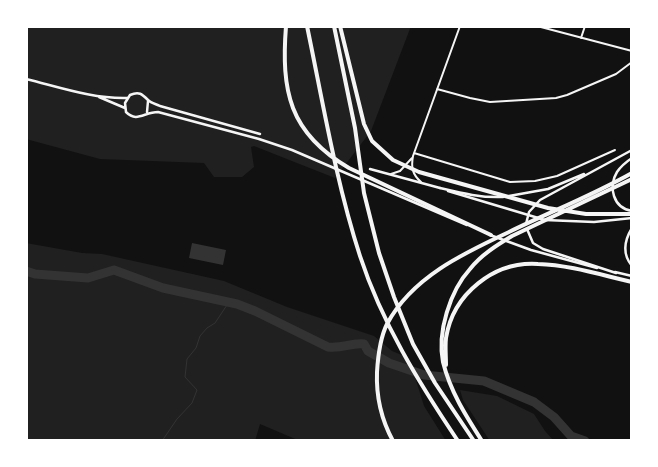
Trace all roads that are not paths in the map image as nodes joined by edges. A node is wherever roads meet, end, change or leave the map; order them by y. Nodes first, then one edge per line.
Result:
1 (286, 26) edge
2 (307, 26) edge
3 (334, 26) edge
4 (340, 26) edge
5 (460, 26) edge
6 (537, 26) edge
7 (585, 26) edge
8 (581, 38) junction
9 (632, 51) edge
10 (632, 62) edge
11 (26, 79) edge
12 (436, 89) junction
13 (92, 95) junction
14 (126, 98) junction
15 (148, 101) junction
16 (124, 108) junction
17 (147, 112) junction
18 (260, 134) dead end
19 (615, 150) dead end
20 (632, 150) edge
21 (413, 154) junction
22 (631, 158) edge
23 (599, 167) junction
24 (370, 169) dead end
25 (632, 173) edge
26 (389, 175) junction
27 (632, 179) edge
28 (422, 183) junction
29 (440, 188) junction
30 (632, 212) edge
31 (632, 218) edge
32 (632, 228) edge
33 (491, 235) junction
34 (632, 242) edge
35 (632, 251) edge
36 (632, 266) edge
37 (616, 273) junction
38 (632, 276) edge
39 (632, 282) edge
40 (446, 369) junction
41 (393, 441) edge
42 (458, 441) edge
43 (474, 441) edge
44 (482, 441) edge

1 - 33 highway
2 - 42 highway
3 - 43 highway
4 - 30 highway
5 - 12 street
6 - 8 street
7 - 8 street
8 - 9 street
10 - 12 street
11 - 13 street
12 - 21 street
13 - 14 street
13 - 16 street
14 - 15 street
14 - 16 street
15 - 17 street
15 - 18 street
16 - 17 street
17 - 33 street
19 - 21 street
20 - 23 street
21 - 26 street
21 - 28 street
22 - 30 street
23 - 29 street
23 - 37 street
24 - 26 street
25 - 41 highway
26 - 28 street
27 - 40 highway
28 - 29 street
29 - 31 street
32 - 36 street
33 - 37 street
34 - 35 lane
37 - 38 street
39 - 40 highway
40 - 44 highway

